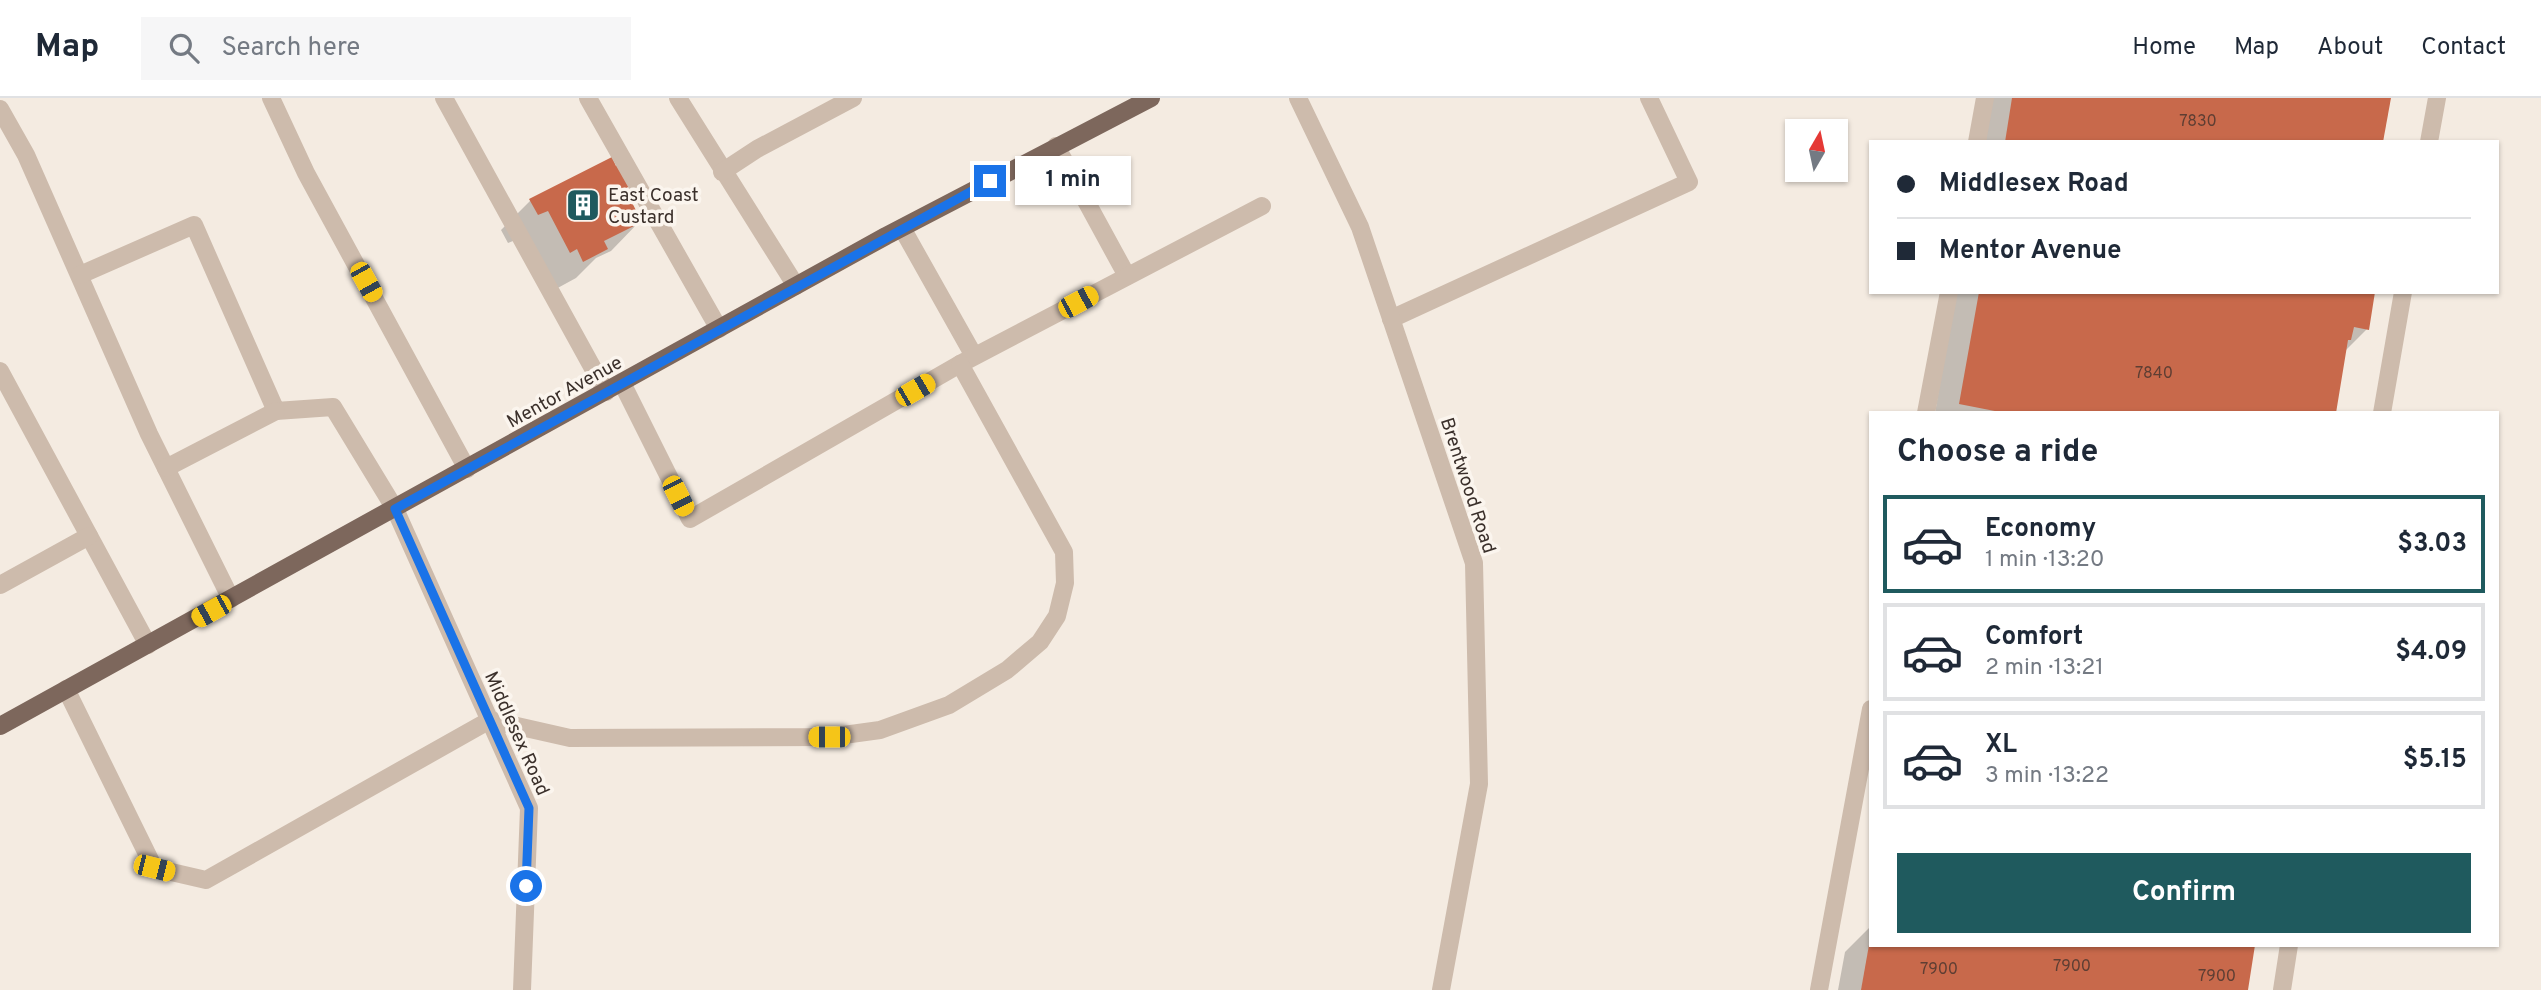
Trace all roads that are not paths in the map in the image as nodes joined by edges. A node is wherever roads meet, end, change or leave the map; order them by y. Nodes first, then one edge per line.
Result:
1 (271, 98) edge
2 (444, 98) edge
3 (588, 98) edge
4 (678, 98) edge
5 (853, 98) edge
6 (1151, 98) edge
7 (1298, 98) edge
8 (1648, 98) edge
9 (1985, 98) edge
10 (2437, 98) edge
11 (0, 109) edge
12 (1977, 140) edge
13 (2430, 140) edge
14 (1056, 146) junction
15 (722, 172) junction
16 (1262, 206) dead end
17 (902, 228) junction
18 (79, 275) junction
19 (1127, 276) junction
20 (796, 286) junction
21 (1949, 294) edge
22 (2403, 294) edge
23 (1391, 319) junction
24 (719, 329) junction
25 (967, 360) junction
26 (0, 371) edge
27 (622, 383) junction
28 (606, 392) junction
29 (276, 411) junction
30 (1926, 411) edge
31 (2382, 411) edge
32 (166, 468) junction
33 (467, 469) junction
34 (395, 509) junction
35 (89, 536) junction
36 (0, 584) edge
37 (231, 599) junction
38 (148, 645) junction
39 (66, 690) junction
40 (490, 720) junction
41 (1869, 720) edge
42 (0, 726) edge
43 (2289, 947) edge
44 (522, 990) edge
45 (1441, 990) edge
46 (1819, 990) edge
47 (2282, 990) edge

1 - 33 street
2 - 28 street
3 - 24 street
4 - 15 street
5 - 15 street
6 - 14 main road, Mentor Avenue
7 - 23 street, Brentwood Road
8 - 23 street
9 - 12 street
10 - 13 street
11 - 18 street
14 - 17 main road, Mentor Avenue
14 - 19 street
15 - 20 street
16 - 19 street
17 - 20 main road, Mentor Avenue
17 - 25 street
18 - 29 street
18 - 32 street
19 - 25 street
20 - 24 main road, Mentor Avenue
21 - 30 street
22 - 31 street
23 - 45 street, Brentwood Road
24 - 27 main road, Mentor Avenue
25 - 27 street
25 - 40 street
26 - 35 street
27 - 28 main road, Mentor Avenue
28 - 33 main road, Mentor Avenue
29 - 32 street
29 - 34 street, Middlesex Road
32 - 37 street
33 - 34 main road, Mentor Avenue
34 - 37 main road, Mentor Avenue
34 - 40 street, Middlesex Road
35 - 36 street
35 - 38 street
37 - 38 main road, Mentor Avenue
38 - 39 main road, Mentor Avenue
39 - 40 street
39 - 42 main road, Mentor Avenue
40 - 44 street, Middlesex Road
41 - 46 street
43 - 47 street

